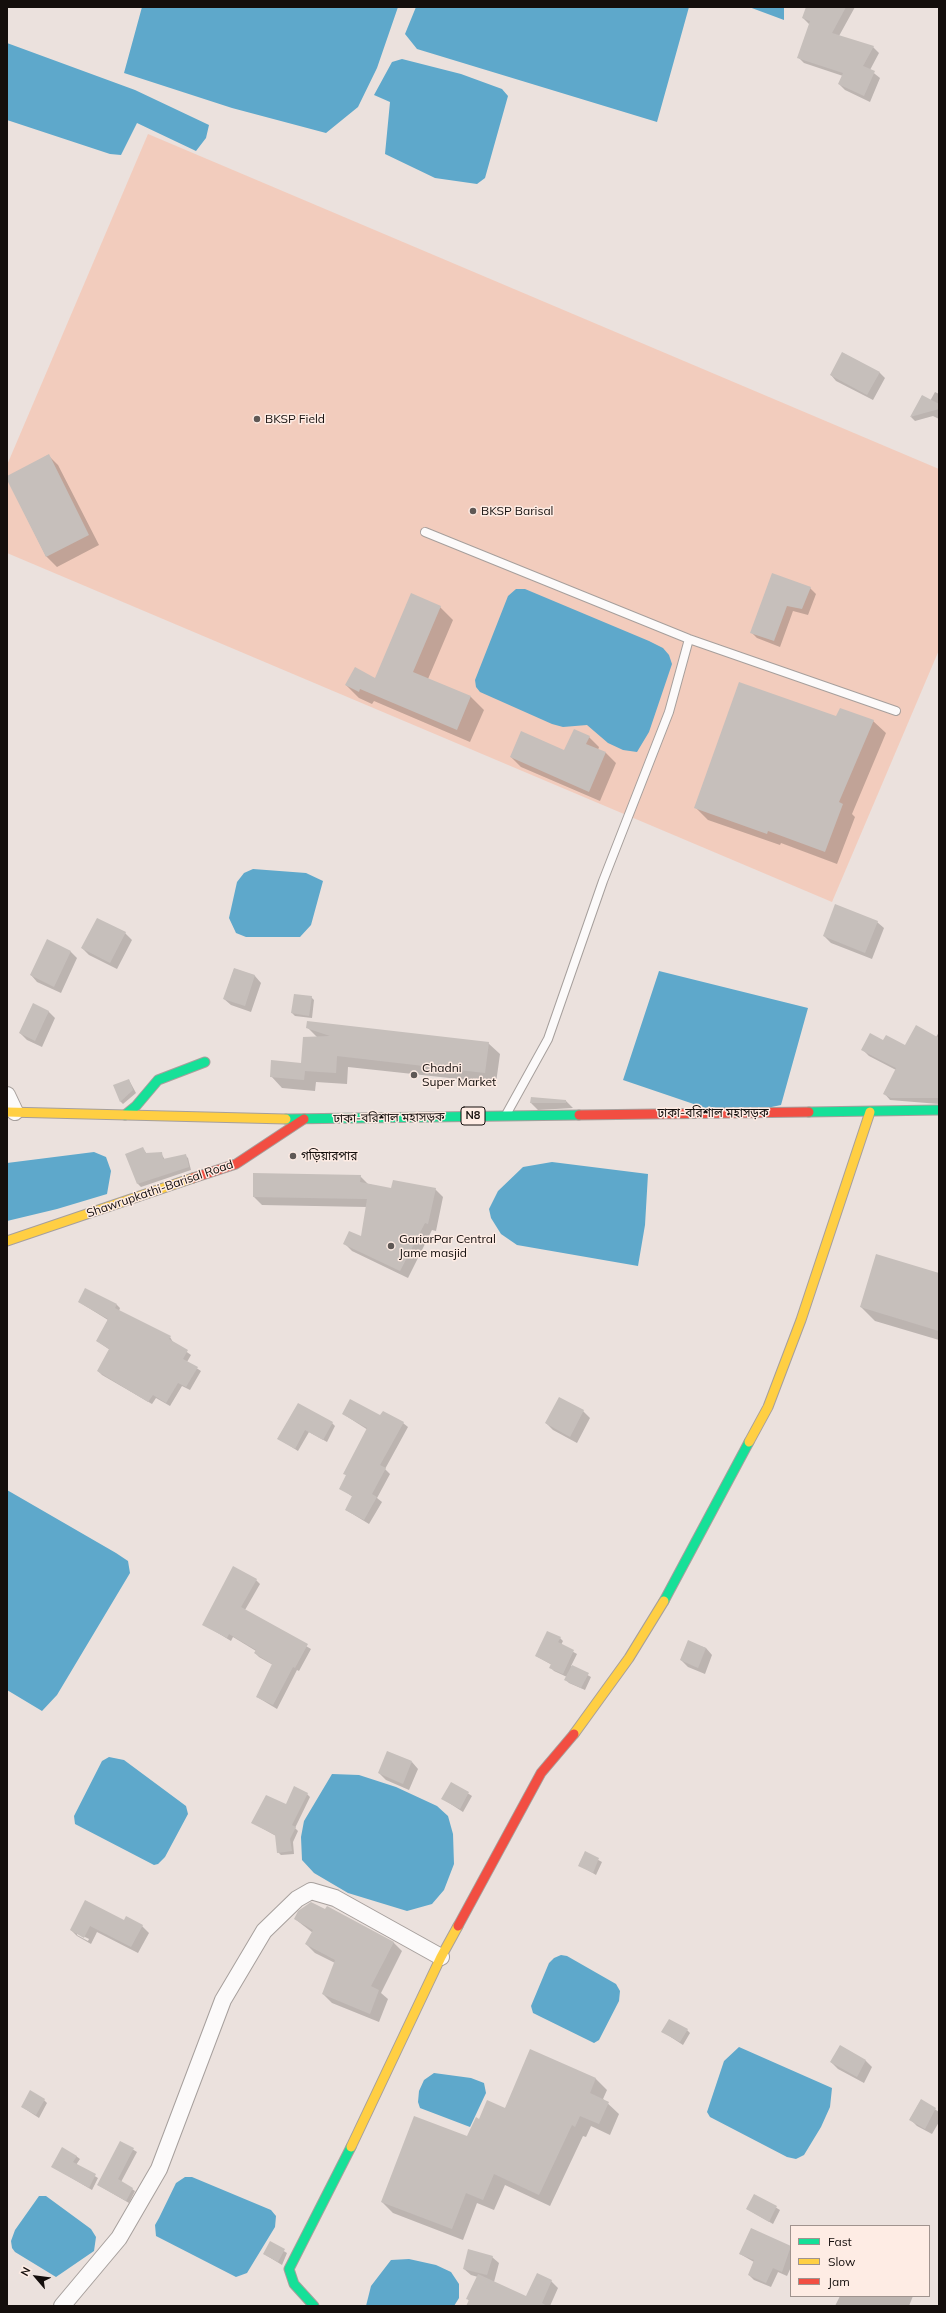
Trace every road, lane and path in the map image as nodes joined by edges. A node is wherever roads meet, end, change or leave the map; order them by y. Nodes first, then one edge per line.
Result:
1 (425, 532) dead end
2 (689, 639) junction
3 (896, 711) dead end
4 (205, 1062) dead end
5 (7, 1096) edge
6 (939, 1110) edge
7 (11, 1112) edge
8 (870, 1112) junction
9 (125, 1115) junction
10 (506, 1116) junction
11 (304, 1119) junction
12 (7, 1241) edge
13 (441, 1957) junction
14 (62, 2306) edge
15 (314, 2306) edge

1 - 2 lane
2 - 3 lane
2 - 10 lane
4 - 9 main road
5 - 7 street
6 - 8 main road, ঢাকা-বরিশাল মহাসড়ক / N8
7 - 9 main road, ঢাকা-বরিশাল মহাসড়ক / N8
8 - 10 main road, ঢাকা-বরিশাল মহাসড়ক / N8
8 - 13 main road
9 - 11 main road, ঢাকা-বরিশাল মহাসড়ক / N8
10 - 11 main road, ঢাকা-বরিশাল মহাসড়ক / N8
11 - 12 main road, Shawrupkathi-Barisal Road
13 - 14 street
13 - 15 main road

